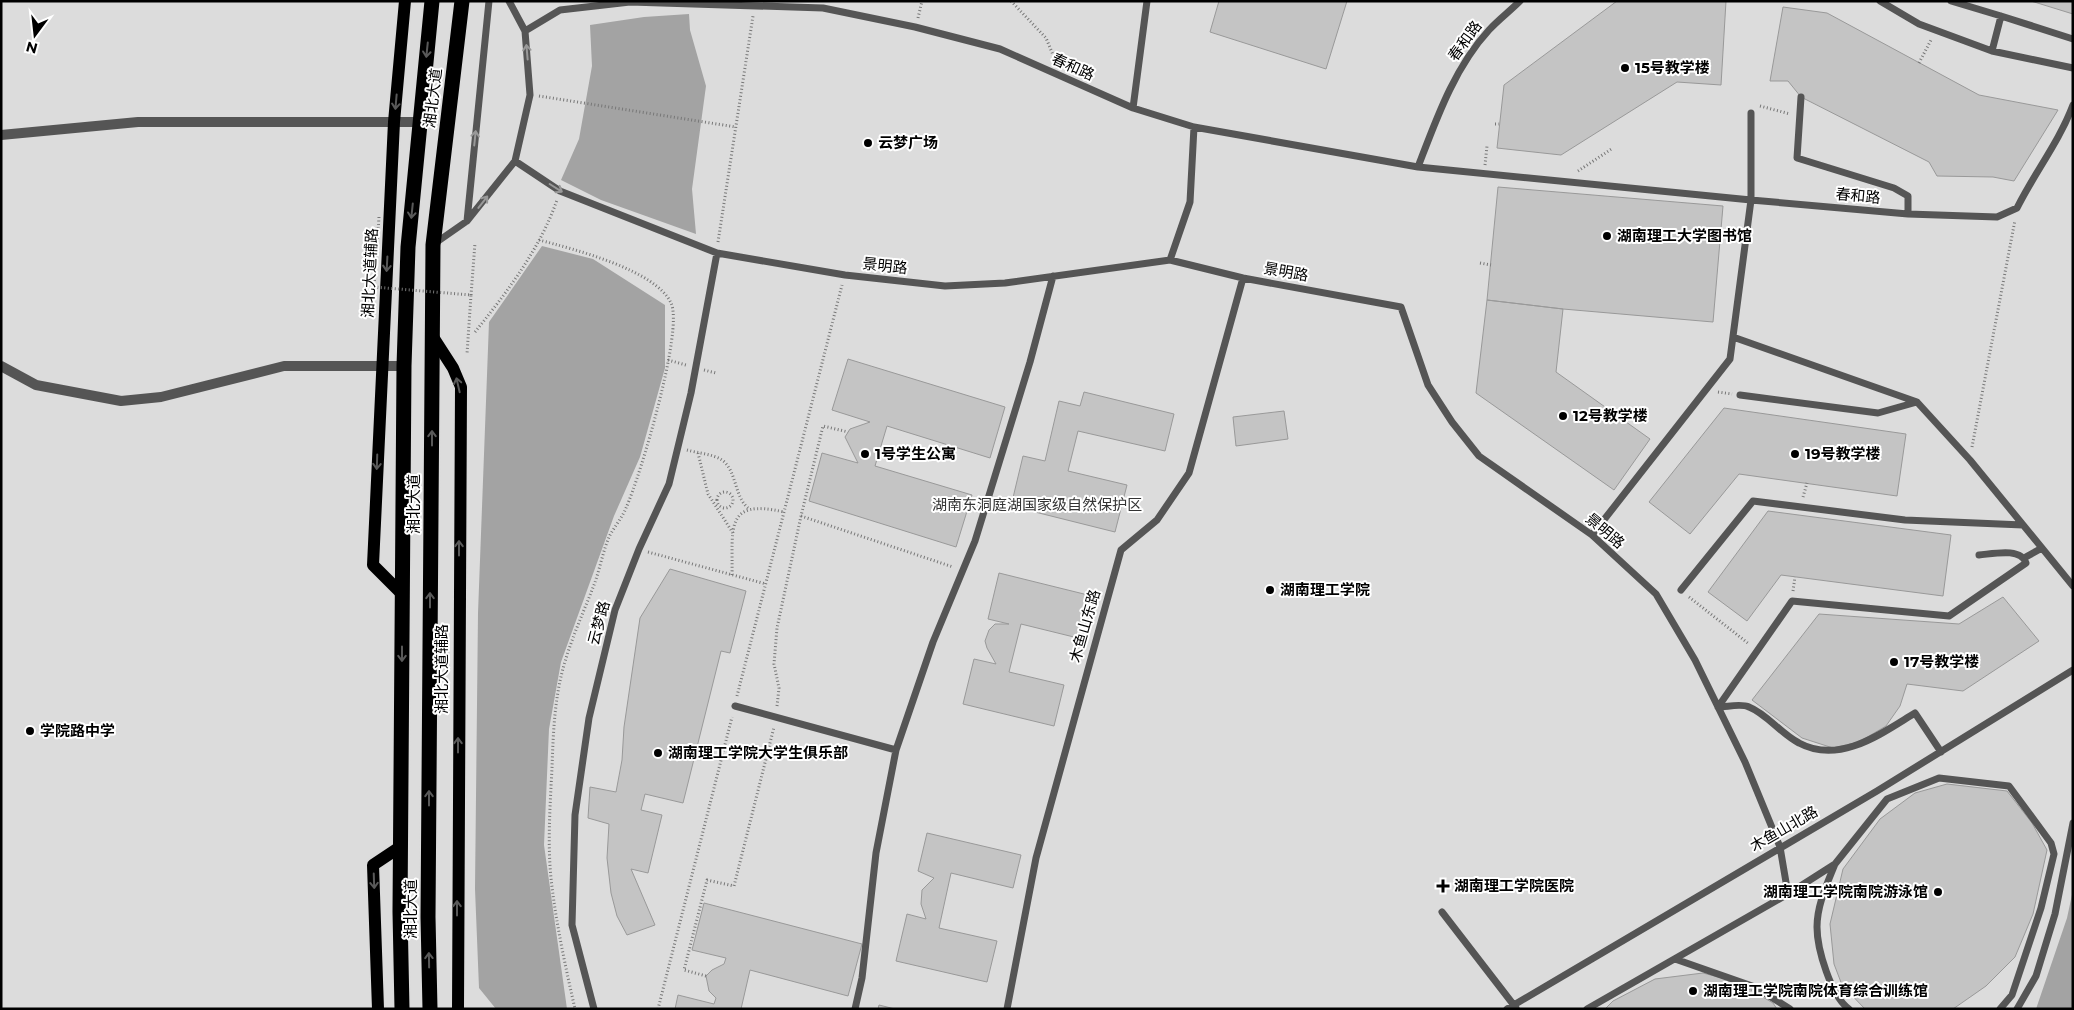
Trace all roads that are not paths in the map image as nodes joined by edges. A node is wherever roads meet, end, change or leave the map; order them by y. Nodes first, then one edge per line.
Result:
1 (406, 1) edge
2 (432, 1) edge
3 (462, 1) edge
4 (489, 1) edge
5 (509, 1) edge
6 (1147, 1) edge
7 (1520, 1) edge
8 (1950, 1) edge
9 (630, 2) edge
10 (1882, 2) edge
11 (824, 4) edge
12 (2000, 16) junction
13 (524, 31) junction
14 (2073, 39) edge
15 (1992, 51) junction
16 (2073, 68) edge
17 (1801, 97) dead end
18 (2073, 105) edge
19 (1133, 108) junction
20 (1751, 113) dead end
21 (394, 122) junction
22 (420, 122) junction
23 (1194, 127) junction
24 (1, 135) edge
25 (515, 161) junction
26 (1418, 167) junction
27 (1751, 200) junction
28 (1908, 214) junction
29 (467, 221) junction
30 (433, 244) junction
31 (717, 253) junction
32 (1170, 260) junction
33 (1053, 276) junction
34 (1243, 278) junction
35 (433, 337) junction
36 (1733, 337) junction
37 (1, 366) edge
38 (381, 366) junction
39 (404, 366) junction
40 (1740, 395) road end
41 (1917, 402) junction
42 (2023, 525) junction
43 (1592, 535) junction
44 (2042, 548) junction
45 (1979, 555) dead end
46 (2024, 558) junction
47 (2073, 586) edge
48 (1681, 590) road end
49 (402, 594) junction
50 (2073, 670) edge
51 (735, 706) road end
52 (1718, 707) junction
53 (896, 750) junction
54 (1941, 752) junction
55 (2073, 823) edge
56 (400, 847) junction
57 (1780, 848) junction
58 (1835, 864) junction
59 (1788, 894) junction
60 (1442, 912) dead end
61 (1674, 959) junction
62 (1512, 1007) edge
63 (378, 1009) edge
64 (402, 1009) edge
65 (430, 1009) edge
66 (458, 1009) edge
67 (594, 1009) edge
68 (855, 1009) edge
69 (1007, 1009) edge
70 (1587, 1009) edge
71 (1790, 1009) edge
72 (1850, 1009) edge
73 (2000, 1009) edge
74 (2017, 1009) edge

1 -> 21 main road, 湘北大道辅路
2 -> 22 highway, 湘北大道
3 - 30 highway, 湘北大道
29 -> 4 lane
5 - 13 lane
6 - 19 lane
7 - 26 lane, 春和路
8 - 12 lane
9 - 11 lane, 春和路
9 - 13 lane, 春和路
10 - 15 lane
11 - 19 lane, 春和路
12 - 14 lane
12 - 15 lane
25 -> 13 lane
15 - 16 lane
17 - 28 lane
18 - 28 lane, 春和路
19 - 23 lane, 春和路
20 - 27 lane
21 - 22 street
21 - 24 street
21 -> 38 main road, 湘北大道辅路
22 -> 39 highway, 湘北大道
23 - 26 lane, 春和路
23 - 32 lane
29 -> 25 lane
25 -> 31 lane, 景明路
26 - 27 lane, 春和路
27 - 28 lane, 春和路
27 - 36 lane
29 - 30 lane
30 - 35 highway, 湘北大道
31 - 33 lane, 景明路
31 - 67 lane, 云梦路
32 - 33 lane, 景明路
32 - 34 lane, 景明路
33 - 53 lane
34 - 43 lane, 景明路
34 - 69 lane, 木鱼山东路
65 -> 35 highway, 湘北大道
66 -> 35 main road, 湘北大道辅路
36 - 41 lane
36 - 43 lane
37 - 38 street
38 - 39 street
38 -> 49 main road, 湘北大道辅路
39 - 49 highway, 湘北大道
40 - 41 lane
41 - 42 lane
42 - 44 lane
42 - 48 lane
43 - 52 lane, 景明路
44 - 46 lane
44 - 47 lane
45 - 46 lane
46 - 52 lane
49 -> 56 highway, 湘北大道
50 - 54 lane, 木鱼山北路
51 - 53 lane
52 - 54 lane
52 - 57 lane, 景明路
53 - 68 lane
54 - 57 lane, 木鱼山北路
55 - 74 lane
56 -> 63 main road
56 - 64 highway, 湘北大道
57 - 59 lane, 景明路
57 - 62 lane, 木鱼山北路
58 - 59 lane
58 - 72 lane
58 - 73 lane
59 - 61 lane
60 - 62 lane
61 - 70 lane
61 - 71 lane

